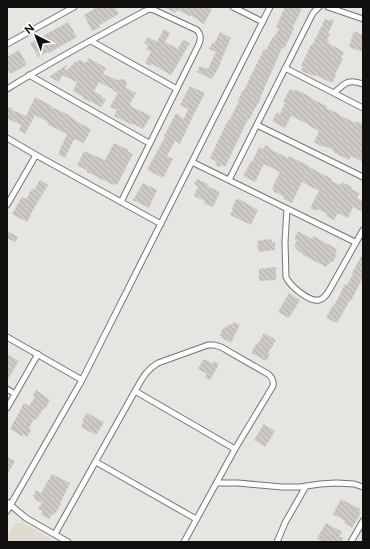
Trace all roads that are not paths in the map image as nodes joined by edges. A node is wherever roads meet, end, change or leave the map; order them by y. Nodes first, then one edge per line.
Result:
1 (74, 7) edge
2 (233, 7) edge
3 (270, 7) edge
4 (319, 7) edge
5 (328, 7) edge
6 (363, 20) edge
7 (263, 22) junction
8 (91, 41) junction
9 (7, 44) edge
10 (286, 68) junction
11 (29, 75) junction
12 (363, 84) edge
13 (7, 89) edge
14 (177, 89) junction
15 (334, 93) junction
16 (363, 108) edge
17 (257, 125) junction
18 (7, 138) edge
19 (149, 144) junction
20 (36, 155) junction
21 (192, 162) junction
22 (363, 177) edge
23 (229, 180) junction
24 (121, 202) junction
25 (7, 205) edge
26 (287, 209) junction
27 (161, 224) junction
28 (363, 230) edge
29 (355, 242) junction
30 (7, 337) edge
31 (38, 354) junction
32 (82, 380) junction
33 (7, 389) edge
34 (135, 391) junction
35 (15, 394) junction
36 (7, 408) edge
37 (235, 449) junction
38 (96, 462) junction
39 (216, 483) junction
40 (306, 486) junction
41 (363, 487) edge
42 (9, 503) edge
43 (7, 511) edge
44 (196, 519) junction
45 (363, 522) edge
46 (55, 534) junction
47 (68, 542) edge
48 (184, 542) edge
49 (277, 542) edge
50 (351, 542) edge

1 - 9 street
2 - 7 street
3 - 7 street
4 - 10 street
5 - 6 street
7 - 21 street
8 - 11 street
8 - 14 street
8 - 14 street
10 - 15 street
10 - 17 street
11 - 13 street
11 - 19 street
12 - 15 street
14 - 19 street
15 - 16 street
17 - 22 street
17 - 23 street
18 - 20 street
19 - 24 street
20 - 24 street
20 - 25 street
21 - 23 street
21 - 27 street
23 - 26 street
24 - 27 street
26 - 29 street
26 - 29 street
27 - 32 street
28 - 29 street
30 - 31 street
31 - 32 street
31 - 35 street
32 - 42 street
33 - 35 street
34 - 37 street
34 - 37 street
34 - 38 street
35 - 36 street
37 - 39 street
38 - 44 street
38 - 46 street
39 - 40 street
39 - 44 street
40 - 41 street
40 - 49 street
42 - 43 street
42 - 46 street
44 - 48 street
45 - 50 street
46 - 47 street

